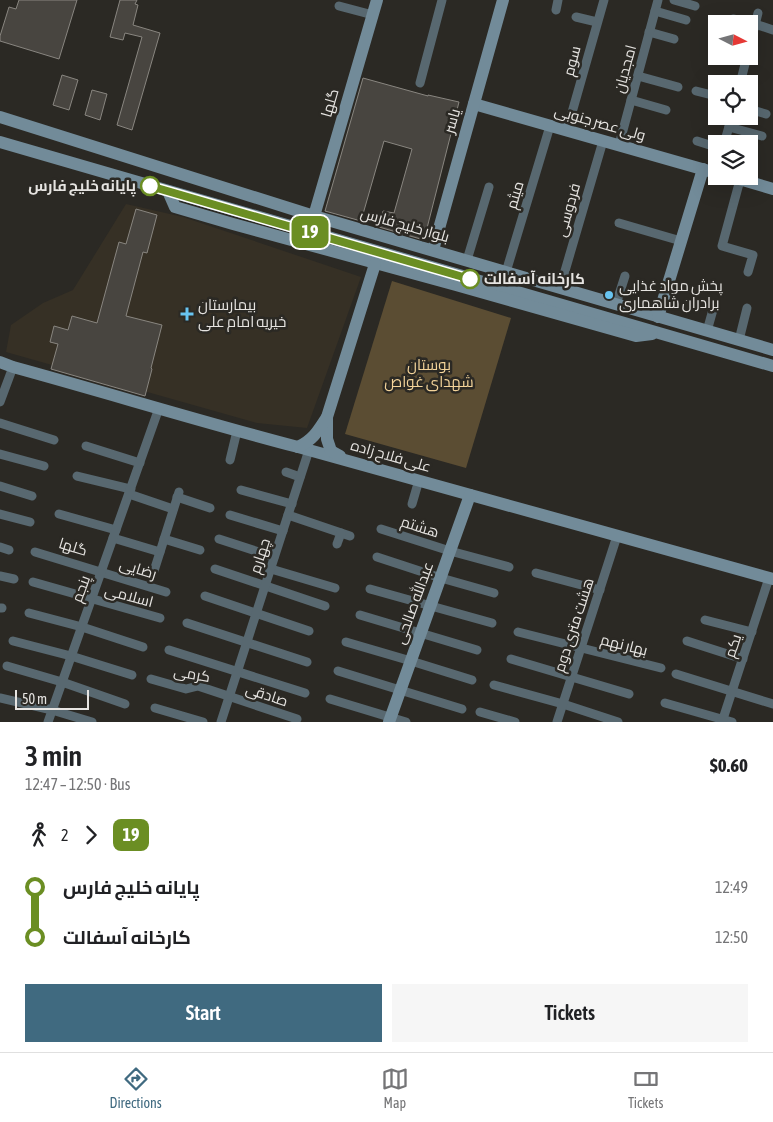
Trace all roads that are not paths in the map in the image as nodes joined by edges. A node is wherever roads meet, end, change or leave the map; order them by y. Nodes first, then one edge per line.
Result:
1 (377, 0) edge
2 (442, 0) edge
3 (503, 0) edge
4 (558, 0) edge
5 (658, 0) edge
6 (674, 0) edge
7 (601, 1) edge
8 (339, 6) dead end
9 (695, 6) dead end
10 (556, 10) dead end
11 (655, 11) junction
12 (373, 15) junction
13 (576, 17) dead end
14 (686, 20) dead end
15 (597, 22) junction
16 (758, 25) edge
17 (773, 30) edge
18 (649, 32) junction
19 (674, 39) dead end
20 (638, 76) junction
21 (420, 83) dead end
22 (678, 87) dead end
23 (696, 91) dead end
24 (708, 94) edge
25 (631, 100) junction
26 (474, 104) junction
27 (666, 110) dead end
28 (758, 112) edge
29 (766, 114) dead end
30 (0, 118) edge
31 (550, 126) junction
32 (729, 127) joint
33 (567, 130) junction
34 (727, 135) edge
35 (762, 136) dead end
36 (603, 140) junction
37 (697, 141) dead end
38 (0, 142) edge
39 (708, 144) edge
40 (619, 145) junction
41 (703, 169) junction
42 (708, 171) edge
43 (734, 185) edge
44 (758, 185) edge
45 (489, 187) dead end
46 (773, 189) edge
47 (168, 191) junction
48 (314, 216) junction
49 (619, 223) dead end
50 (680, 242) junction
51 (433, 250) junction
52 (467, 260) junction
53 (375, 264) junction
54 (506, 272) junction
55 (748, 272) dead end
56 (625, 276) dead end
57 (560, 288) junction
58 (616, 304) junction
59 (714, 306) dead end
60 (748, 308) dead end
61 (658, 317) junction
62 (707, 331) junction
63 (656, 333) junction
64 (739, 340) junction
65 (773, 350) edge
66 (0, 362) edge
67 (773, 366) edge
68 (13, 367) junction
69 (0, 402) edge
70 (159, 408) junction
71 (327, 417) junction
72 (0, 423) edge
73 (237, 431) junction
74 (54, 440) dead end
75 (86, 446) dead end
76 (304, 448) junction
77 (0, 454) edge
78 (230, 460) dead end
79 (345, 460) junction
80 (140, 463) junction
81 (44, 466) dead end
82 (286, 472) dead end
83 (77, 476) dead end
84 (300, 477) junction
85 (419, 480) junction
86 (0, 486) edge
87 (241, 490) dead end
88 (130, 491) junction
89 (470, 495) junction
90 (32, 496) dead end
91 (292, 504) junction
92 (412, 504) dead end
93 (210, 508) dead end
94 (173, 509) junction
95 (0, 514) edge
96 (59, 514) dead end
97 (230, 515) dead end
98 (288, 515) junction
99 (30, 522) dead end
100 (381, 529) dead end
101 (283, 531) junction
102 (115, 534) junction
103 (617, 536) junction
104 (164, 539) junction
105 (219, 539) dead end
106 (337, 544) dead end
107 (200, 550) dead end
108 (450, 551) junction
109 (35, 552) dead end
110 (160, 552) junction
111 (274, 557) junction
112 (378, 557) dead end
113 (509, 567) dead end
114 (271, 568) junction
115 (215, 569) dead end
116 (154, 571) dead end
117 (101, 572) junction
118 (536, 573) dead end
119 (0, 576) edge
120 (441, 578) junction
121 (14, 579) dead end
122 (771, 579) edge
123 (33, 582) dead end
124 (265, 586) junction
125 (336, 588) dead end
126 (370, 589) dead end
127 (600, 590) junction
128 (166, 592) dead end
129 (494, 593) dead end
130 (205, 596) dead end
131 (91, 600) junction
132 (325, 606) dead end
133 (430, 606) junction
134 (256, 613) junction
135 (29, 614) dead end
136 (360, 615) dead end
137 (160, 618) dead end
138 (705, 620) dead end
139 (187, 623) dead end
140 (492, 623) dead end
141 (82, 627) junction
142 (309, 631) dead end
143 (421, 632) junction
144 (518, 632) dead end
145 (752, 632) junction
146 (14, 641) dead end
147 (687, 641) dead end
148 (247, 642) junction
149 (346, 642) dead end
150 (143, 646) dead end
151 (581, 648) junction
152 (169, 650) dead end
153 (477, 650) dead end
154 (71, 656) junction
155 (510, 659) dead end
156 (743, 659) junction
157 (411, 661) junction
158 (307, 662) dead end
159 (6, 666) dead end
160 (661, 668) dead end
161 (338, 670) dead end
162 (237, 672) junction
163 (132, 674) dead end
164 (676, 674) dead end
165 (572, 677) junction
166 (151, 679) dead end
167 (472, 680) dead end
168 (62, 682) junction
169 (494, 685) dead end
170 (401, 689) junction
171 (732, 691) junction
172 (305, 693) dead end
173 (629, 694) dead end
174 (229, 696) junction
175 (0, 698) edge
176 (330, 699) dead end
177 (665, 703) dead end
178 (125, 704) dead end
179 (563, 704) junction
180 (773, 704) edge
181 (155, 708) dead end
182 (462, 708) dead end
183 (52, 710) junction
184 (480, 712) dead end
185 (297, 719) dead end
186 (390, 720) edge
187 (726, 721) edge
188 (48, 722) edge
189 (92, 722) edge
190 (203, 722) edge
191 (221, 722) edge
192 (406, 722) edge
193 (515, 722) edge
194 (557, 722) edge
195 (618, 722) edge

1 - 12 street, گلها
2 - 21 street
3 - 26 street, یاسر
4 - 10 street
5 - 11 street, امجدیان
6 - 9 street
7 - 15 street, سوم
8 - 12 street
11 - 14 street
11 - 18 street, امجدیان
12 - 48 street, گلها
13 - 15 street
15 - 33 street, سوم
16 - 17 street
18 - 19 street
18 - 20 street, امجدیان
20 - 22 street
20 - 25 street, امجدیان
23 - 24 street
25 - 27 street
25 - 40 street, امجدیان
26 - 31 street, ولی عصر جنوبی
26 - 51 street, یاسر
28 - 29 street
30 - 48 street, بلوار خلیج فارس
31 - 33 street, ولی عصر جنوبی
31 - 54 street, میثم
32 - 34 street
32 - 35 street
33 - 36 street, ولی عصر جنوبی
36 - 40 street, ولی عصر جنوبی
36 - 57 street, فردوسی
37 - 39 street
38 - 47 street
40 - 41 street, ولی عصر جنوبی
41 - 42 street, ولی عصر جنوبی
41 - 50 street
43 - 55 street
44 - 46 street
45 - 52 street
47 - 53 street
47 - 63 street
48 - 51 street, بلوار خلیج فارس
49 - 50 street
50 - 61 street
51 - 52 street, بلوار خلیج فارس
52 - 54 street, بلوار خلیج فارس
53 - 63 street
53 - 71 street
54 - 57 street, بلوار خلیج فارس
56 - 58 street
57 - 58 street, بلوار خلیج فارس
58 - 61 street, بلوار خلیج فارس
59 - 62 street
60 - 64 street
61 - 62 street, بلوار خلیج فارس
62 - 64 street, بلوار خلیج فارس
63 - 67 street
64 - 65 street, بلوار خلیج فارس
66 - 68 street, علی فلاح زاده
68 - 69 street
68 - 70 street, علی فلاح زاده
70 - 73 street, علی فلاح زاده
70 - 80 street, پنجم
71 - 76 street
71 - 79 street
72 - 74 street
73 - 76 street, علی فلاح زاده
73 - 78 street
75 - 80 street
76 - 79 street, علی فلاح زاده
76 - 84 street, چهارم
77 - 81 street
79 - 85 street, علی فلاح زاده
80 - 88 street, پنجم
82 - 84 street
83 - 88 street
84 - 91 street, چهارم
85 - 89 street, علی فلاح زاده
85 - 92 street
86 - 90 street
87 - 91 street
88 - 94 street
88 - 102 street, پنجم
89 - 103 street, علی فلاح زاده
89 - 108 street, عبدالله صالحی
91 - 98 street, چهارم
93 - 94 street
94 - 104 street
95 - 99 street
96 - 102 street
97 - 101 street
98 - 101 street, چهارم
98 - 106 street
100 - 108 street, هشتم
101 - 111 street, چهارم
102 - 110 street
102 - 117 street, پنجم
103 - 122 street, علی فلاح زاده
103 - 127 street, هشت متری دوم
104 - 107 street
104 - 110 street
105 - 111 street
108 - 113 street, هشتم
108 - 120 street, عبدالله صالحی
109 - 117 street, گلها
110 - 116 street
111 - 114 street, چهارم
112 - 120 street
114 - 124 street, چهارم
114 - 125 street
115 - 124 street
117 - 128 street, رضایی
117 - 131 street, پنجم
118 - 127 street
119 - 121 street
120 - 129 street
120 - 133 street, عبدالله صالحی
122 - 145 street, یکم
123 - 131 street, اسلامی
124 - 132 street
124 - 134 street, چهارم
126 - 133 street
127 - 151 street, هشت متری دوم
130 - 134 street
131 - 137 street, اسلامی
131 - 141 street, پنجم
133 - 140 street
133 - 143 street, عبدالله صالحی
134 - 142 street
134 - 148 street, چهارم
135 - 141 street
136 - 143 street
138 - 145 street
139 - 148 street
141 - 150 street
141 - 154 street, پنجم
143 - 153 street
143 - 157 street, عبدالله صالحی
144 - 151 street, بهار نهم
145 - 156 street, یکم
146 - 154 street
147 - 156 street
148 - 158 street
148 - 162 street, چهارم
149 - 157 street
151 - 160 street, بهار نهم
151 - 165 street, هشت متری دوم
152 - 162 street
154 - 163 street
154 - 168 street, پنجم
155 - 165 street
156 - 171 street, یکم
157 - 167 street
157 - 170 street, عبدالله صالحی
159 - 168 street
161 - 170 street
162 - 172 street
162 - 174 street, چهارم
164 - 171 street
165 - 173 street
165 - 179 street, هشت متری دوم
166 - 174 street, کرمی
168 - 178 street
168 - 183 street, پنجم
169 - 179 street
170 - 182 street
170 - 186 street, عبدالله صالحی
171 - 180 street
171 - 187 street, یکم
174 - 185 street, صادقی
174 - 191 street, چهارم
175 - 183 street
176 - 186 street
177 - 187 street
179 - 194 street, هشت متری دوم
179 - 195 street
181 - 190 street
183 - 188 street, پنجم
183 - 189 street
184 - 193 street
186 - 192 street

